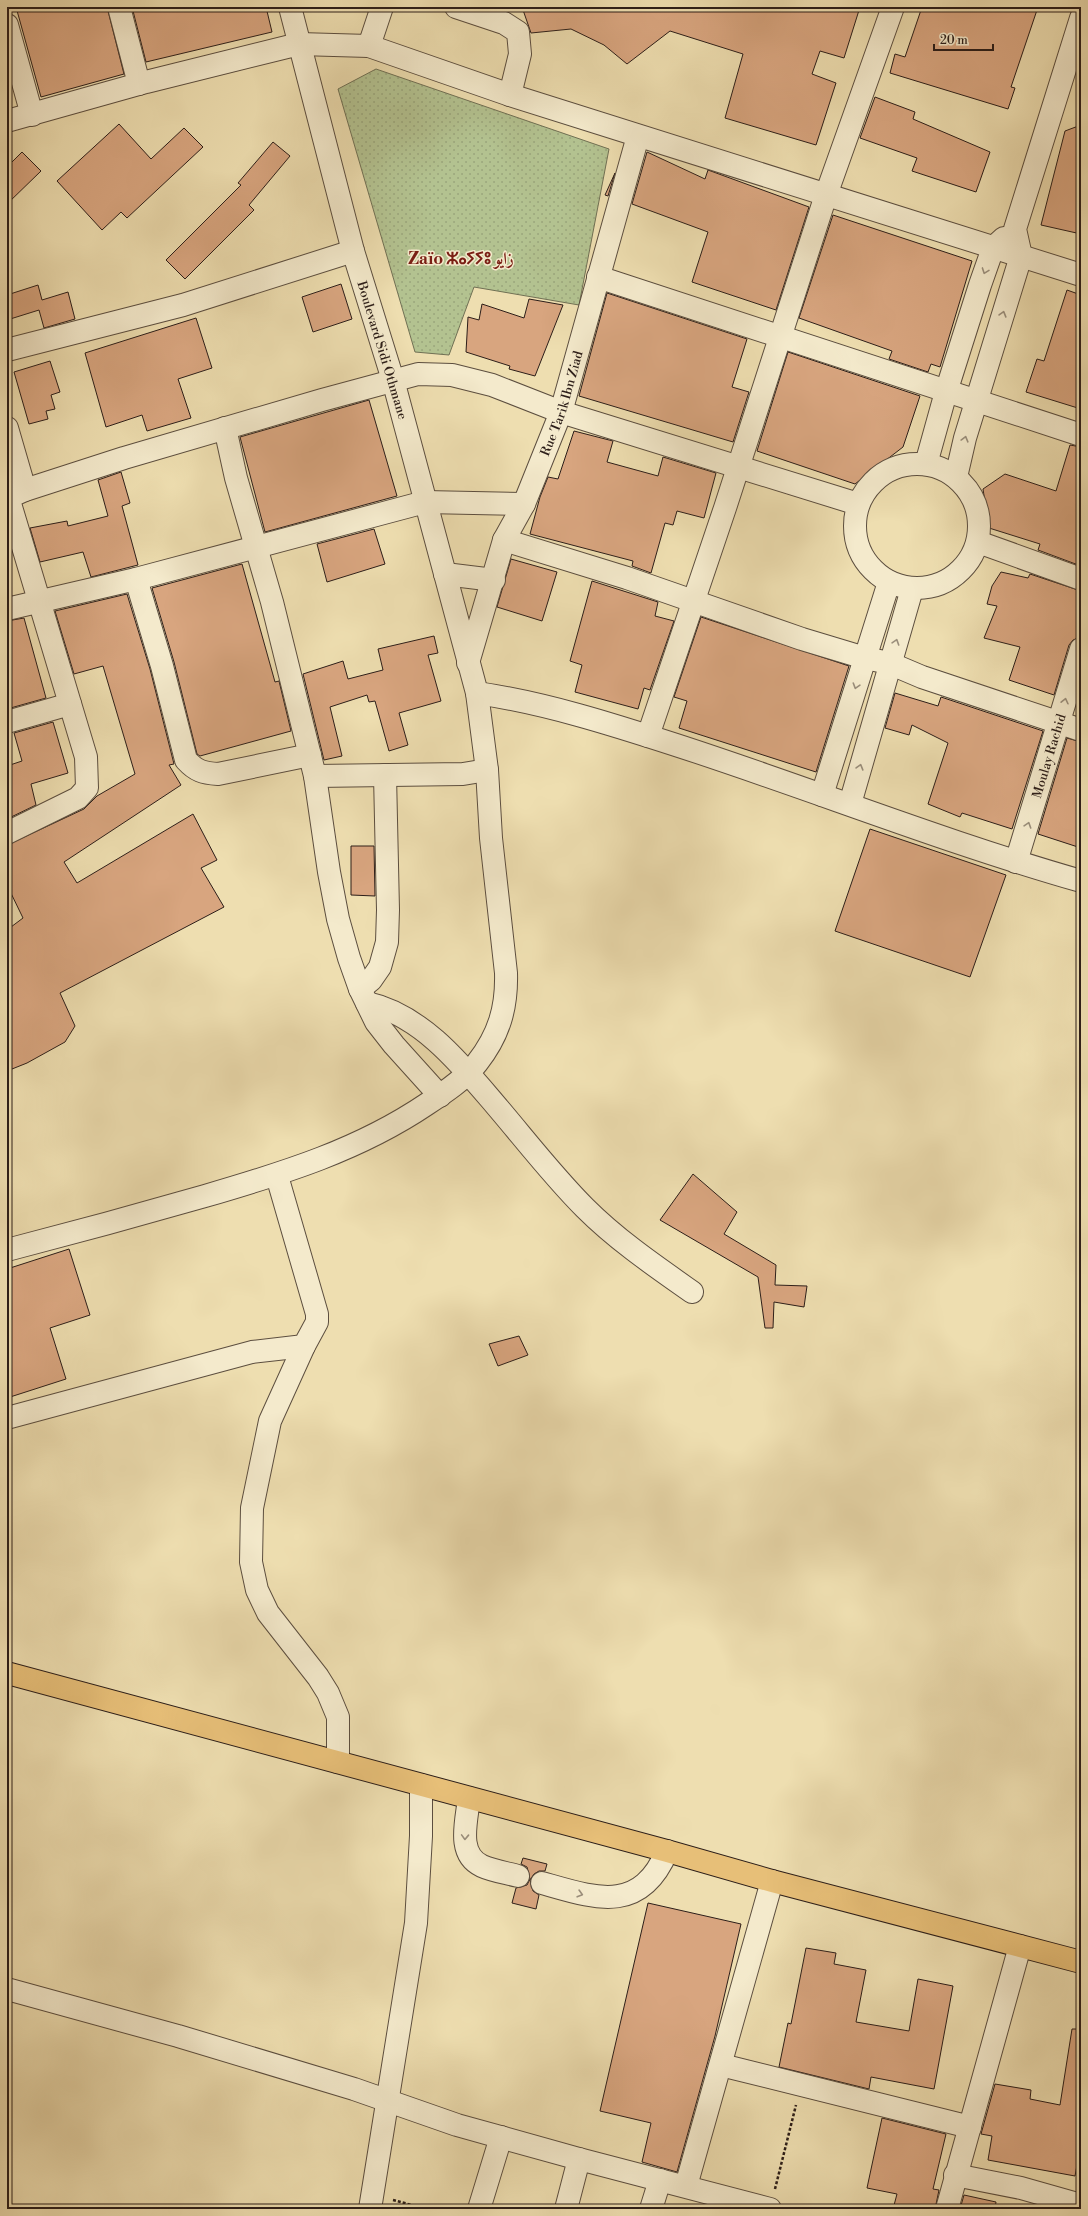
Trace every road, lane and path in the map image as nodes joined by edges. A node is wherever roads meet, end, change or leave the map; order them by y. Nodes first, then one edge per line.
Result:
1 (119, 7) edge
2 (290, 7) edge
3 (382, 7) edge
4 (456, 7) edge
5 (893, 7) edge
6 (1081, 18) edge
7 (7, 25) edge
8 (299, 44) junction
9 (369, 46) junction
10 (139, 84) junction
11 (510, 95) junction
12 (32, 115) junction
13 (7, 121) edge
14 (638, 136) junction
15 (826, 195) junction
16 (1015, 229) junction
17 (993, 248) junction
18 (353, 251) junction
19 (1021, 256) junction
20 (1081, 275) edge
21 (598, 277) junction
22 (779, 336) junction
23 (7, 350) edge
24 (393, 380) junction
25 (946, 392) junction
26 (977, 402) junction
27 (561, 412) junction
28 (7, 428) edge
29 (225, 428) junction
30 (1081, 435) edge
31 (926, 464) junction
32 (738, 466) junction
33 (956, 476) junction
34 (13, 495) edge
35 (426, 502) junction
36 (524, 504) junction
37 (858, 504) junction
38 (504, 540) junction
39 (978, 542) junction
40 (257, 547) junction
41 (445, 574) junction
42 (136, 579) junction
43 (1081, 579) edge
44 (494, 580) junction
45 (889, 582) junction
46 (912, 589) junction
47 (39, 601) junction
48 (693, 601) junction
49 (7, 609) edge
50 (1081, 649) edge
51 (865, 658) junction
52 (889, 662) junction
53 (468, 663) junction
54 (477, 693) junction
55 (70, 704) junction
56 (7, 722) edge
57 (1060, 723) junction
58 (1081, 730) edge
59 (648, 736) junction
60 (310, 756) junction
61 (487, 770) junction
62 (315, 776) junction
63 (385, 776) junction
64 (822, 795) junction
65 (850, 804) junction
66 (7, 833) edge
67 (1016, 862) junction
68 (1081, 881) edge
69 (364, 996) junction
70 (468, 1072) junction
71 (440, 1096) junction
72 (277, 1176) junction
73 (7, 1250) edge
74 (692, 1292) dead end
75 (304, 1346) junction
76 (7, 1418) edge
77 (7, 1673) edge
78 (338, 1762) junction
79 (421, 1785) junction
80 (469, 1798) junction
81 (666, 1851) junction
82 (518, 1876) dead end
83 (772, 1881) junction
84 (542, 1883) dead end
85 (1020, 1946) junction
86 (1081, 1962) edge
87 (7, 1989) edge
88 (721, 2065) junction
89 (801, 2085) junction
90 (387, 2102) junction
91 (970, 2127) junction
92 (501, 2137) junction
93 (579, 2159) junction
94 (955, 2175) junction
95 (660, 2180) junction
96 (686, 2186) junction
97 (772, 2201) edge
98 (371, 2202) edge
99 (1081, 2205) edge
100 (742, 2206) edge
101 (427, 2209) edge
102 (479, 2209) edge
103 (566, 2209) edge
104 (651, 2209) edge
105 (947, 2209) edge

1 - 10 street
2 - 8 street, Boulevard Sidi Othmane
3 - 9 street
4 - 11 street
5 - 15 street
6 - 16 street
7 - 12 street
8 - 9 street
8 - 10 street
8 - 18 street, Boulevard Sidi Othmane
9 - 11 street
10 - 12 street
11 - 14 street
12 - 13 street
14 - 15 street
14 - 21 street, Rue Tarik Ibn Ziad
15 - 17 street
15 - 22 street
16 - 17 street
16 - 19 street
17 - 19 street
17 -> 25 street
18 - 23 street
18 - 24 street, Boulevard Sidi Othmane
19 - 20 street
26 -> 19 street
21 - 22 street
21 - 27 street, Rue Tarik Ibn Ziad
22 - 25 street
22 - 32 street
24 - 27 street
24 - 29 street
24 - 35 street, Boulevard Sidi Othmane
25 - 26 street
25 - 31 street
26 - 30 street
33 -> 26 street
27 - 32 street
27 - 36 street, Rue Tarik Ibn Ziad
28 - 34 street
29 - 34 street
29 - 40 street
31 - 33 street
31 - 37 street
32 - 37 street
32 - 48 street
33 - 39 street
34 - 47 street
35 - 36 street
35 - 40 street
35 - 41 street, Boulevard Sidi Othmane
36 - 38 street, Rue Tarik Ibn Ziad
37 - 45 street
38 - 44 street, Rue Tarik Ibn Ziad
38 - 48 street
39 - 43 street
39 - 46 street
40 - 42 street
40 - 60 street
41 - 44 street
41 - 53 street, Boulevard Sidi Othmane
42 - 47 street
42 - 60 street
44 - 53 street, Rue Tarik Ibn Ziad
45 - 46 street
45 - 51 street
52 -> 46 street
47 - 49 street
47 - 55 street
48 - 51 street
48 - 59 street
57 -> 50 street, Moulay Rachid
51 - 52 street
51 -> 64 street
52 - 57 street
65 -> 52 street
53 - 54 street, Boulevard Sidi Othmane
54 - 59 street
54 - 61 street, Boulevard Sidi Othmane
55 - 56 street
55 - 66 street
57 - 58 street
67 -> 57 street, Moulay Rachid
59 - 64 street
60 - 62 street
61 - 63 street
61 - 70 street, Boulevard Sidi Othmane
62 - 63 street
62 - 69 street
63 - 69 street
64 - 65 street
65 - 67 street
67 - 68 street
69 - 70 street
69 - 71 street
70 - 71 street, Boulevard Sidi Othmane
70 - 74 street
71 - 72 street, Boulevard Sidi Othmane
72 - 73 street, Boulevard Sidi Othmane
72 - 75 street
75 - 76 street
75 - 78 street
77 - 78 highway
78 - 79 highway
79 - 80 highway
79 - 90 street
80 - 81 highway
80 -> 82 street
81 - 83 highway
84 -> 81 street
83 - 85 highway
83 - 88 street
85 - 86 highway
85 - 91 street
87 - 90 street
88 - 89 street
88 - 96 street
89 - 91 street
89 - 97 path
90 - 92 street
90 - 98 street
91 - 94 street
92 - 93 street
92 - 102 street
93 - 95 street
93 - 103 street
94 - 99 street
94 - 105 street
95 - 96 street
95 - 104 street
96 - 100 street
97 - 100 street
98 - 101 path

